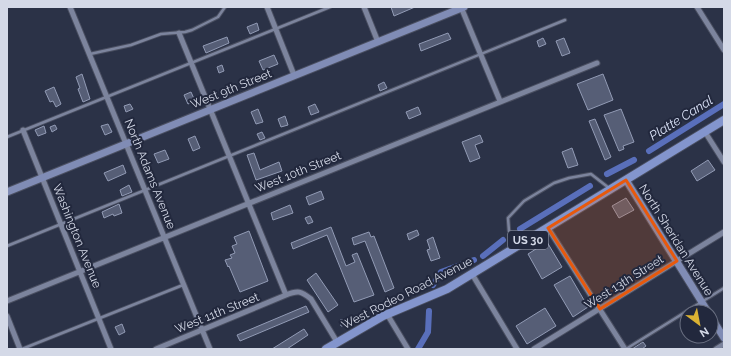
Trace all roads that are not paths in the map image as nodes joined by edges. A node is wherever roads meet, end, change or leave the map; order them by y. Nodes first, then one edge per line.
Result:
1 (70, 7) edge
2 (225, 7) edge
3 (267, 7) edge
4 (330, 7) edge
5 (364, 7) edge
6 (462, 7) edge
7 (697, 7) edge
8 (565, 20) dead end
9 (276, 29) junction
10 (179, 32) junction
11 (378, 42) junction
12 (724, 50) edge
13 (89, 54) junction
14 (480, 54) junction
15 (191, 62) junction
16 (597, 63) dead end
17 (294, 75) junction
18 (107, 96) junction
19 (500, 101) junction
20 (210, 109) junction
21 (724, 120) edge
22 (23, 130) junction
23 (705, 132) junction
24 (7, 137) edge
25 (127, 144) junction
26 (229, 156) junction
27 (724, 162) edge
28 (42, 177) junction
29 (626, 180) junction
30 (611, 189) junction
31 (146, 190) junction
32 (7, 192) edge
33 (248, 203) junction
34 (61, 224) junction
35 (548, 228) junction
36 (724, 232) edge
37 (164, 237) junction
38 (7, 246) edge
39 (515, 247) junction
40 (677, 261) junction
41 (80, 272) junction
42 (472, 274) junction
43 (184, 284) junction
44 (724, 288) edge
45 (286, 295) junction
46 (7, 301) edge
47 (702, 302) junction
48 (600, 308) junction
49 (387, 314) junction
50 (7, 316) edge
51 (99, 318) junction
52 (202, 330) junction
53 (337, 342) junction
54 (724, 344) edge
55 (21, 349) edge
56 (112, 349) edge
57 (156, 349) edge
58 (210, 349) edge
59 (328, 349) edge
60 (408, 349) edge
61 (517, 349) edge
62 (534, 349) edge
63 (625, 349) edge
64 (716, 349) edge

1 - 13 street, North Adams Avenue
2 - 10 lane
3 - 9 street
4 - 9 lane
5 - 11 street
6 - 11 street, West 9th Street
6 - 14 street
7 - 12 street
8 - 14 lane
9 - 15 lane
9 - 17 street
10 - 13 lane
10 - 15 street
11 - 17 street, West 9th Street
13 - 18 street, North Adams Avenue
14 - 19 street
14 - 26 lane
15 - 18 lane
15 - 20 street
16 - 19 street, West 10th Street
17 - 20 street, West 9th Street
18 - 22 lane
18 - 25 street, North Adams Avenue
19 - 33 street, West 10th Street
20 - 25 street, West 9th Street
20 - 26 street
21 - 23 main road, West Rodeo Road Avenue / US 30
22 - 24 lane
22 - 28 street, Washington Avenue
23 - 27 street
23 - 29 main road, West Rodeo Road Avenue / US 30
25 - 28 street, West 9th Street
25 - 31 street, North Adams Avenue
26 - 31 lane
26 - 33 street
28 - 32 street, West 9th Street
28 - 34 street, Washington Avenue
29 - 30 main road, West Rodeo Road Avenue / US 30
29 - 40 street, North Sheridan Avenue
30 - 35 main road, West Rodeo Road Avenue / US 30
30 - 39 lane
31 - 34 lane
31 - 37 street, North Adams Avenue
33 - 37 street, West 10th Street
33 - 45 street
34 - 38 lane
34 - 41 street, Washington Avenue
35 - 39 main road, West Rodeo Road Avenue / US 30
35 - 48 street
36 - 40 street, West 13th Street
37 - 41 street, West 10th Street
37 - 43 street, North Adams Avenue
39 - 42 main road, West Rodeo Road Avenue / US 30
40 - 47 street, North Sheridan Avenue
40 - 48 street, West 13th Street
41 - 46 street, West 10th Street
41 - 51 street, Washington Avenue
42 - 49 main road, West Rodeo Road Avenue / US 30
42 - 61 street
43 - 51 lane
43 - 52 street, North Adams Avenue
44 - 47 lane
45 - 52 street, West 11th Street
45 - 53 street, West 11th Street
47 - 63 lane
48 - 62 street, West 13th Street
48 - 63 street
49 - 53 main road, West Rodeo Road Avenue / US 30
49 - 60 street
50 - 55 street
51 - 55 lane
51 - 56 street, Washington Avenue
52 - 57 street, West 11th Street
52 - 58 street, North Adams Avenue
53 - 59 main road, West Rodeo Road Avenue / US 30
54 - 64 street

